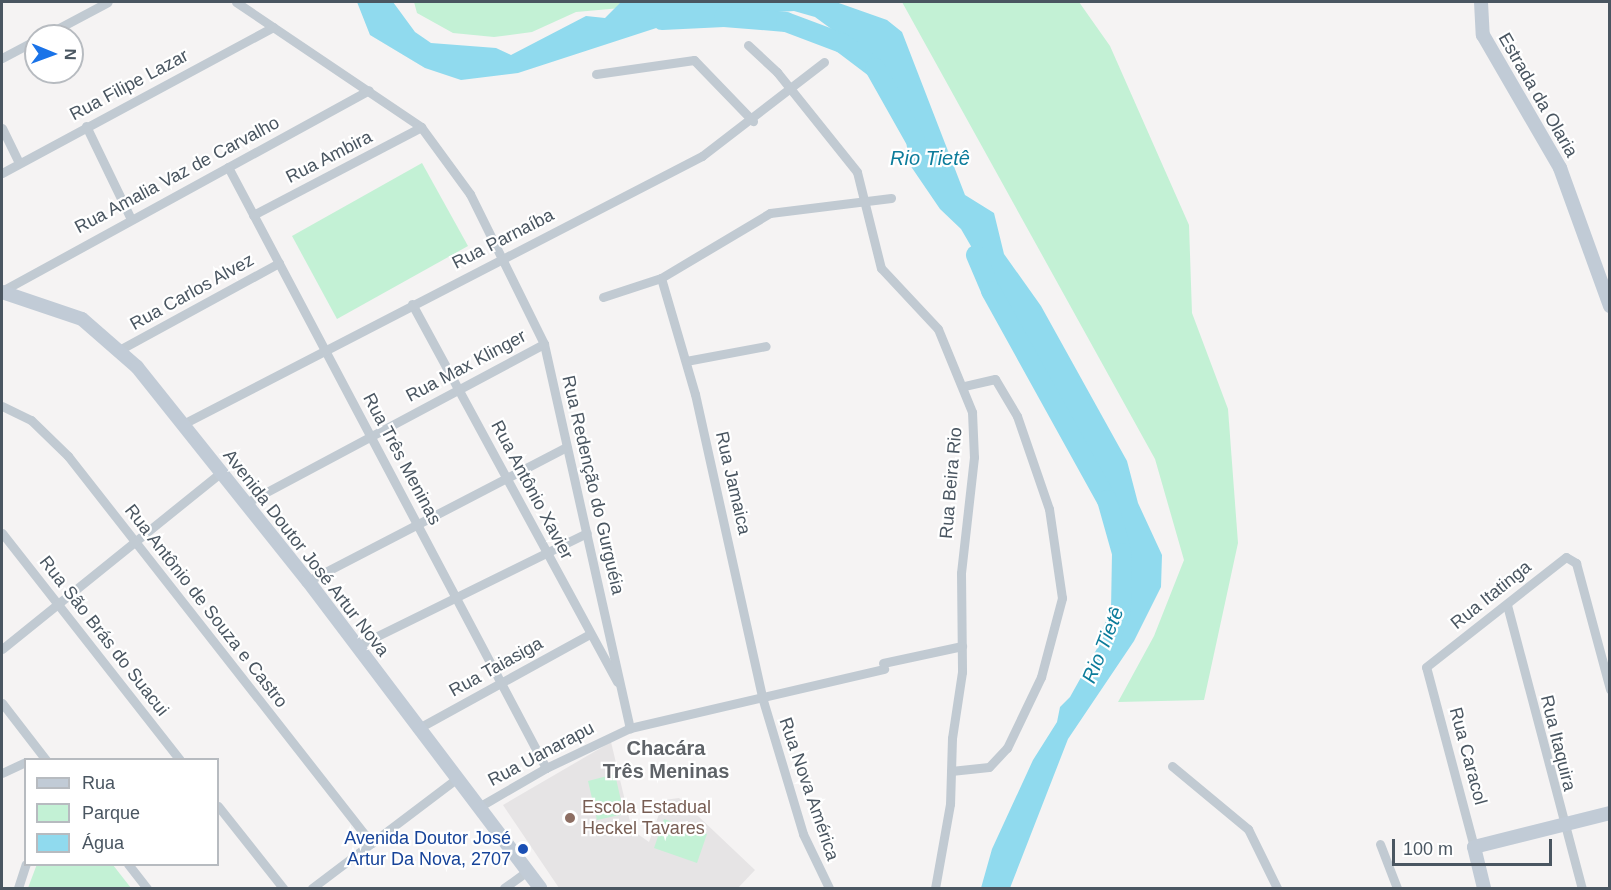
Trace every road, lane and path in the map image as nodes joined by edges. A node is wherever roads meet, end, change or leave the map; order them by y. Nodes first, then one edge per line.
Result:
1 (108, 2) edge
2 (236, 2) edge
3 (1482, 2) edge
4 (67, 24) edge
5 (273, 27) junction
6 (748, 45) dead end
7 (24, 46) edge
8 (2, 58) edge
9 (824, 62) dead end
10 (596, 74) dead end
11 (369, 90) junction
12 (793, 90) junction
13 (753, 121) junction
14 (86, 126) junction
15 (421, 127) junction
16 (2, 128) edge
17 (19, 163) junction
18 (228, 167) junction
19 (2, 173) edge
20 (891, 198) dead end
21 (866, 202) junction
22 (253, 215) junction
23 (131, 219) junction
24 (501, 256) junction
25 (279, 264) junction
26 (661, 278) junction
27 (2, 292) edge
28 (603, 297) dead end
29 (412, 304) junction
30 (1610, 306) edge
31 (544, 344) junction
32 (766, 346) dead end
33 (121, 350) junction
34 (325, 350) junction
35 (686, 361) junction
36 (964, 386) junction
37 (460, 387) junction
38 (2, 406) edge
39 (183, 424) junction
40 (370, 436) junction
41 (566, 447) junction
42 (221, 472) junction
43 (506, 477) junction
44 (246, 503) junction
45 (417, 524) junction
46 (2, 533) edge
47 (587, 533) junction
48 (135, 541) junction
49 (545, 550) junction
50 (308, 581) junction
51 (454, 595) junction
52 (57, 604) junction
53 (1507, 605) junction
54 (590, 634) junction
55 (357, 646) junction
56 (962, 646) junction
57 (2, 649) edge
58 (1426, 668) joint
59 (502, 683) junction
60 (1610, 689) edge
61 (623, 692) junction
62 (762, 697) junction
63 (2, 703) edge
64 (630, 728) junction
65 (417, 729) junction
66 (44, 756) edge
67 (179, 758) edge
68 (24, 763) edge
69 (1172, 766) dead end
70 (546, 768) junction
71 (951, 771) junction
72 (2, 772) edge
73 (455, 780) junction
74 (219, 807) edge
75 (477, 808) junction
76 (1610, 813) edge
77 (1562, 824) junction
78 (371, 843) junction
79 (1380, 844) dead end
80 (1474, 847) junction
81 (25, 866) edge
82 (130, 866) edge
83 (526, 872) junction
84 (18, 888) edge
85 (147, 888) edge
86 (283, 888) edge
87 (312, 888) edge
88 (504, 888) edge
89 (540, 888) edge
90 (829, 888) edge
91 (935, 888) edge
92 (1277, 888) edge
93 (1396, 888) edge
94 (1484, 888) edge
95 (1582, 888) edge

1 - 4 street
2 - 5 street, Rua Redenção do Gurguéia
3 - 30 main road, Estrada da Olaria
5 - 11 street, Rua Redenção do Gurguéia
5 - 14 street, Rua Filipe Lazar
6 - 12 street, Rua Beira Rio
7 - 8 street
9 - 12 street, Rua Parnaíba
10 - 13 street
11 - 15 street, Rua Redenção do Gurguéia
11 - 18 street, Rua Amalia Vaz de Carvalho
12 - 13 street, Rua Parnaíba
12 - 21 street, Rua Beira Rio
13 - 24 street, Rua Parnaíba
14 - 17 street, Rua Filipe Lazar
14 - 23 street
15 - 22 street, Rua Ambira
15 - 24 street, Rua Redenção do Gurguéia
16 - 17 street
17 - 19 street, Rua Filipe Lazar
18 - 22 street, Rua Três Meninas
18 - 23 street, Rua Amalia Vaz de Carvalho
20 - 21 street
21 - 26 street
21 - 36 street, Rua Beira Rio
22 - 25 street, Rua Três Meninas
23 - 27 street, Rua Amalia Vaz de Carvalho
24 - 29 street, Rua Parnaíba
24 - 31 street, Rua Redenção do Gurguéia
25 - 33 street, Rua Carlos Alvez
25 - 34 street, Rua Três Meninas
26 - 28 street
26 - 35 street, Rua Jamaica
27 - 33 main road, Avenida Doutor José Artur Nova
29 - 34 street, Rua Parnaíba
29 - 37 street, Rua Antônio Xavier
31 - 37 street, Rua Max Klinger
31 - 41 street, Rua Redenção do Gurguéia
32 - 35 street
33 - 39 main road, Avenida Doutor José Artur Nova
34 - 39 street, Rua Parnaíba
34 - 40 street, Rua Três Meninas
35 - 62 street, Rua Jamaica
36 - 56 street, Rua Beira Rio
36 - 71 street
37 - 40 street, Rua Max Klinger
37 - 43 street, Rua Antônio Xavier
38 - 48 street, Rua Antônio de Souza e Castro
39 - 42 main road, Avenida Doutor José Artur Nova
40 - 44 street, Rua Max Klinger
40 - 45 street, Rua Três Meninas
41 - 43 street
41 - 47 street, Rua Redenção do Gurguéia
42 - 44 main road, Avenida Doutor José Artur Nova
42 - 48 street
43 - 45 street
43 - 49 street, Rua Antônio Xavier
44 - 50 main road, Avenida Doutor José Artur Nova
45 - 50 street
45 - 51 street, Rua Três Meninas
46 - 52 street, Rua São Brás do Suacui
47 - 49 street
47 - 61 street, Rua Redenção do Gurguéia
48 - 52 street
48 - 78 street, Rua Antônio de Souza e Castro
49 - 51 street
49 - 54 street, Rua Antônio Xavier
50 - 55 main road, Avenida Doutor José Artur Nova
51 - 55 street
51 - 59 street, Rua Três Meninas
52 - 57 street
52 - 67 street, Rua São Brás do Suacui
53 - 58 street, Rua Itatinga
53 - 60 street, Rua Itatinga
53 - 77 street, Rua Itaquira
54 - 59 street, Rua Taiasiga
54 - 61 street, Rua Antônio Xavier
55 - 65 main road, Avenida Doutor José Artur Nova
56 - 62 street, Rua Uanarapu
56 - 71 street, Rua Beira Rio
58 - 80 street, Rua Caracol
59 - 65 street, Rua Taiasiga
59 - 70 street, Rua Três Meninas
61 - 64 street, Rua Redenção do Gurguéia
62 - 64 street, Rua Uanarapu
62 - 90 street, Rua Nova América
63 - 66 street
64 - 70 street, Rua Uanarapu
65 - 73 main road, Avenida Doutor José Artur Nova
68 - 72 street
69 - 92 street
70 - 75 street, Rua Uanarapu
71 - 91 street, Rua Beira Rio
73 - 75 main road, Avenida Doutor José Artur Nova
73 - 78 street
74 - 86 street
75 - 83 main road, Avenida Doutor José Artur Nova
76 - 77 main road
77 - 80 main road
77 - 95 street, Rua Itaquira
78 - 87 street
79 - 93 street
80 - 94 main road, Rua Caracol
81 - 84 street
82 - 85 street
83 - 88 street
83 - 89 main road, Avenida Doutor José Artur Nova

